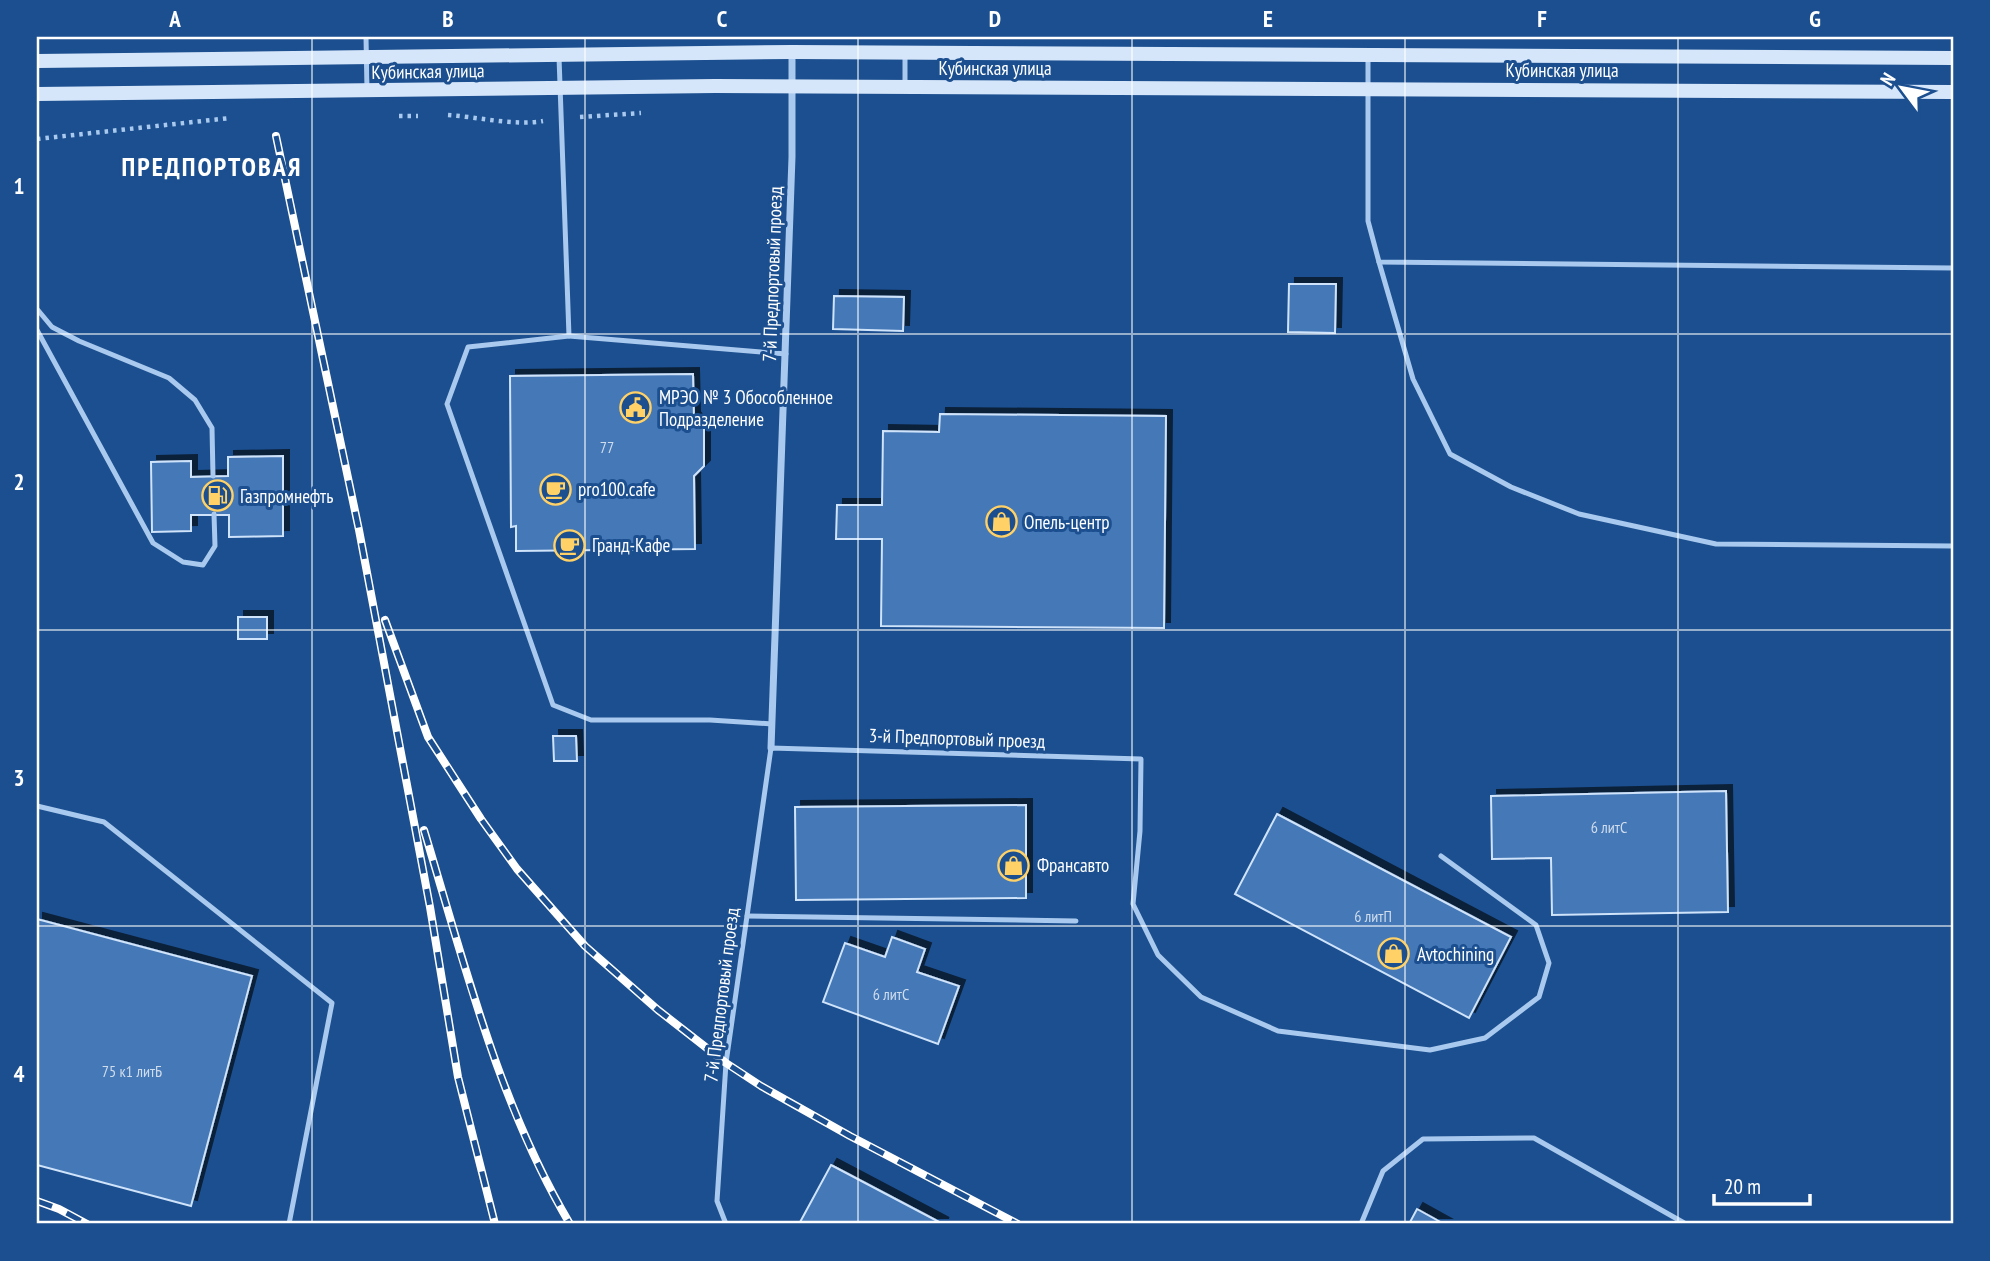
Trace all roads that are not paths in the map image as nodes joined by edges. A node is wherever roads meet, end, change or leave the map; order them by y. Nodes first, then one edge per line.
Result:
1 (366, 37) edge
2 (792, 52) junction
3 (905, 53) junction
4 (559, 54) junction
5 (1368, 55) junction
6 (366, 57) junction
7 (1953, 58) edge
8 (37, 61) edge
9 (792, 86) junction
10 (905, 87) junction
11 (1369, 88) junction
12 (560, 89) junction
13 (367, 91) junction
14 (1953, 92) edge
15 (37, 94) edge
16 (1379, 262) junction
17 (1953, 268) edge
18 (37, 309) edge
19 (37, 330) edge
20 (569, 336) junction
21 (786, 354) junction
22 (213, 476) dead end
23 (214, 514) dead end
24 (1953, 547) edge
25 (772, 723) junction
26 (771, 748) junction
27 (37, 806) edge
28 (1441, 856) dead end
29 (747, 916) junction
30 (1076, 921) dead end
31 (289, 1224) edge
32 (726, 1224) edge
33 (1361, 1224) edge
34 (1686, 1224) edge

1 - 6 lane
2 - 3 main road, Кубинская улица
2 - 4 main road, Кубинская улица
2 - 9 street, 7-й Предпортовый проезд
3 - 5 main road, Кубинская улица
3 - 10 lane
4 - 6 main road, Кубинская улица
4 - 12 lane
5 - 7 main road, Кубинская улица
5 - 11 lane
6 - 8 main road, Кубинская улица
6 - 13 lane
9 - 10 main road, Кубинская улица
9 - 12 main road, Кубинская улица
9 - 21 street, 7-й Предпортовый проезд
10 - 11 main road, Кубинская улица
11 - 14 main road, Кубинская улица
11 - 16 lane
12 - 13 main road, Кубинская улица
12 - 20 lane
13 - 15 main road, Кубинская улица
16 - 17 lane
16 - 24 lane
18 - 22 lane
19 - 23 lane
20 - 21 lane
20 - 25 lane
21 - 25 street, 7-й Предпортовый проезд
25 - 26 street, 7-й Предпортовый проезд
26 - 28 lane, 3-й Предпортовый проезд
26 - 29 lane, 7-й Предпортовый проезд
27 - 31 lane
29 - 30 lane
29 - 32 lane, 7-й Предпортовый проезд
33 - 34 lane

